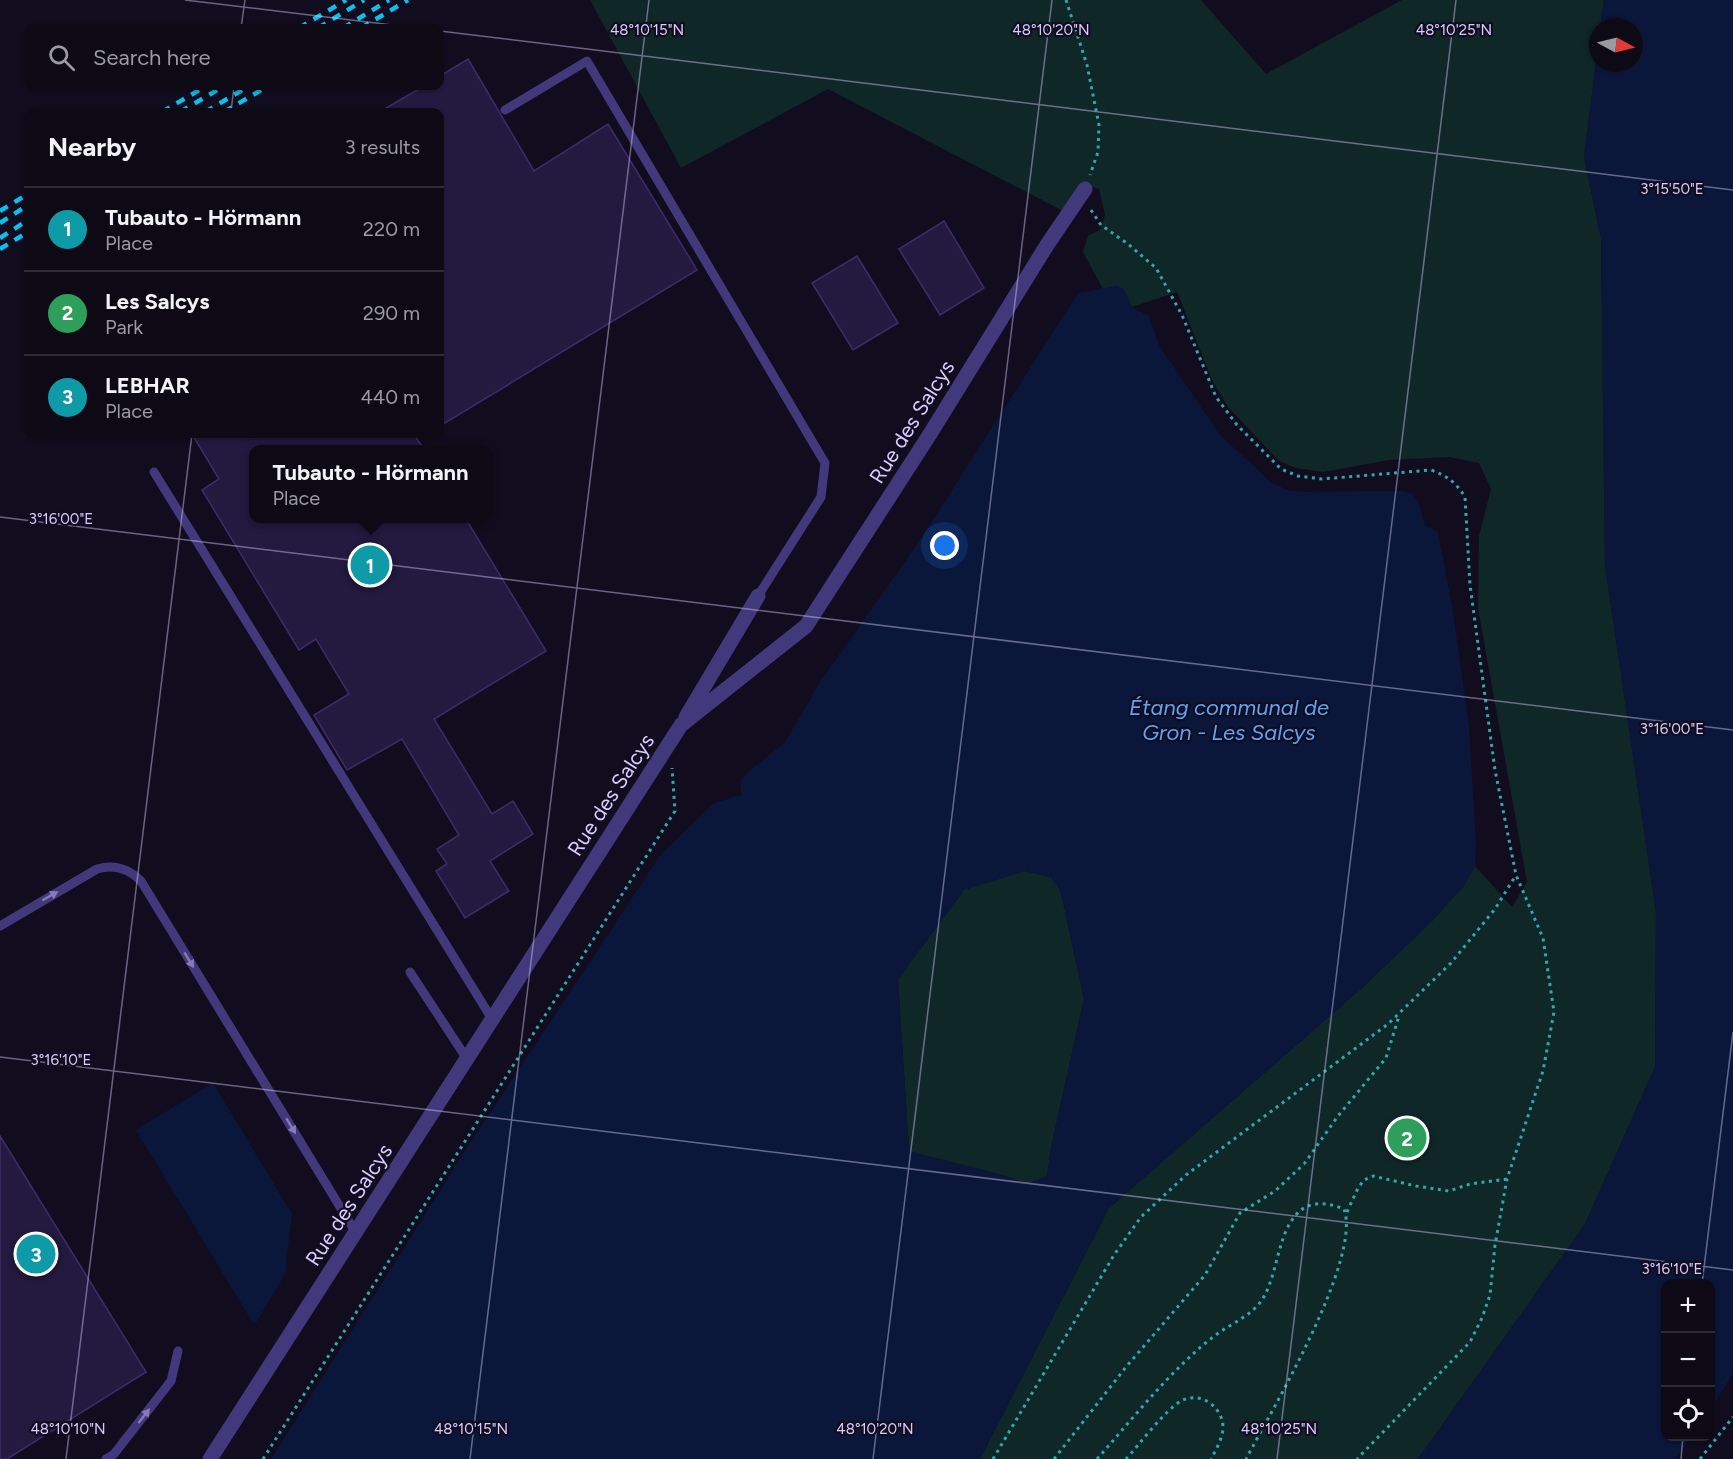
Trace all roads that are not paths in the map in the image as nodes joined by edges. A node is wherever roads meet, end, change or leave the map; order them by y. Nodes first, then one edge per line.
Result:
1 (505, 110) dead end
2 (1085, 189) road end
3 (154, 472) dead end
4 (758, 596) joint
5 (681, 725) junction
6 (0, 926) edge
7 (410, 972) dead end
8 (492, 1019) junction
9 (467, 1059) junction
10 (356, 1233) junction
11 (178, 1351) dead end
12 (106, 1459) edge
13 (210, 1459) edge

1 - 4 lane
2 - 5 street, Rue des Salcys
3 - 8 lane
4 - 5 street
5 - 8 street, Rue des Salcys
6 -> 10 lane
7 - 9 lane
8 - 9 street, Rue des Salcys
9 - 10 street, Rue des Salcys
10 - 13 street, Rue des Salcys
12 -> 11 lane

